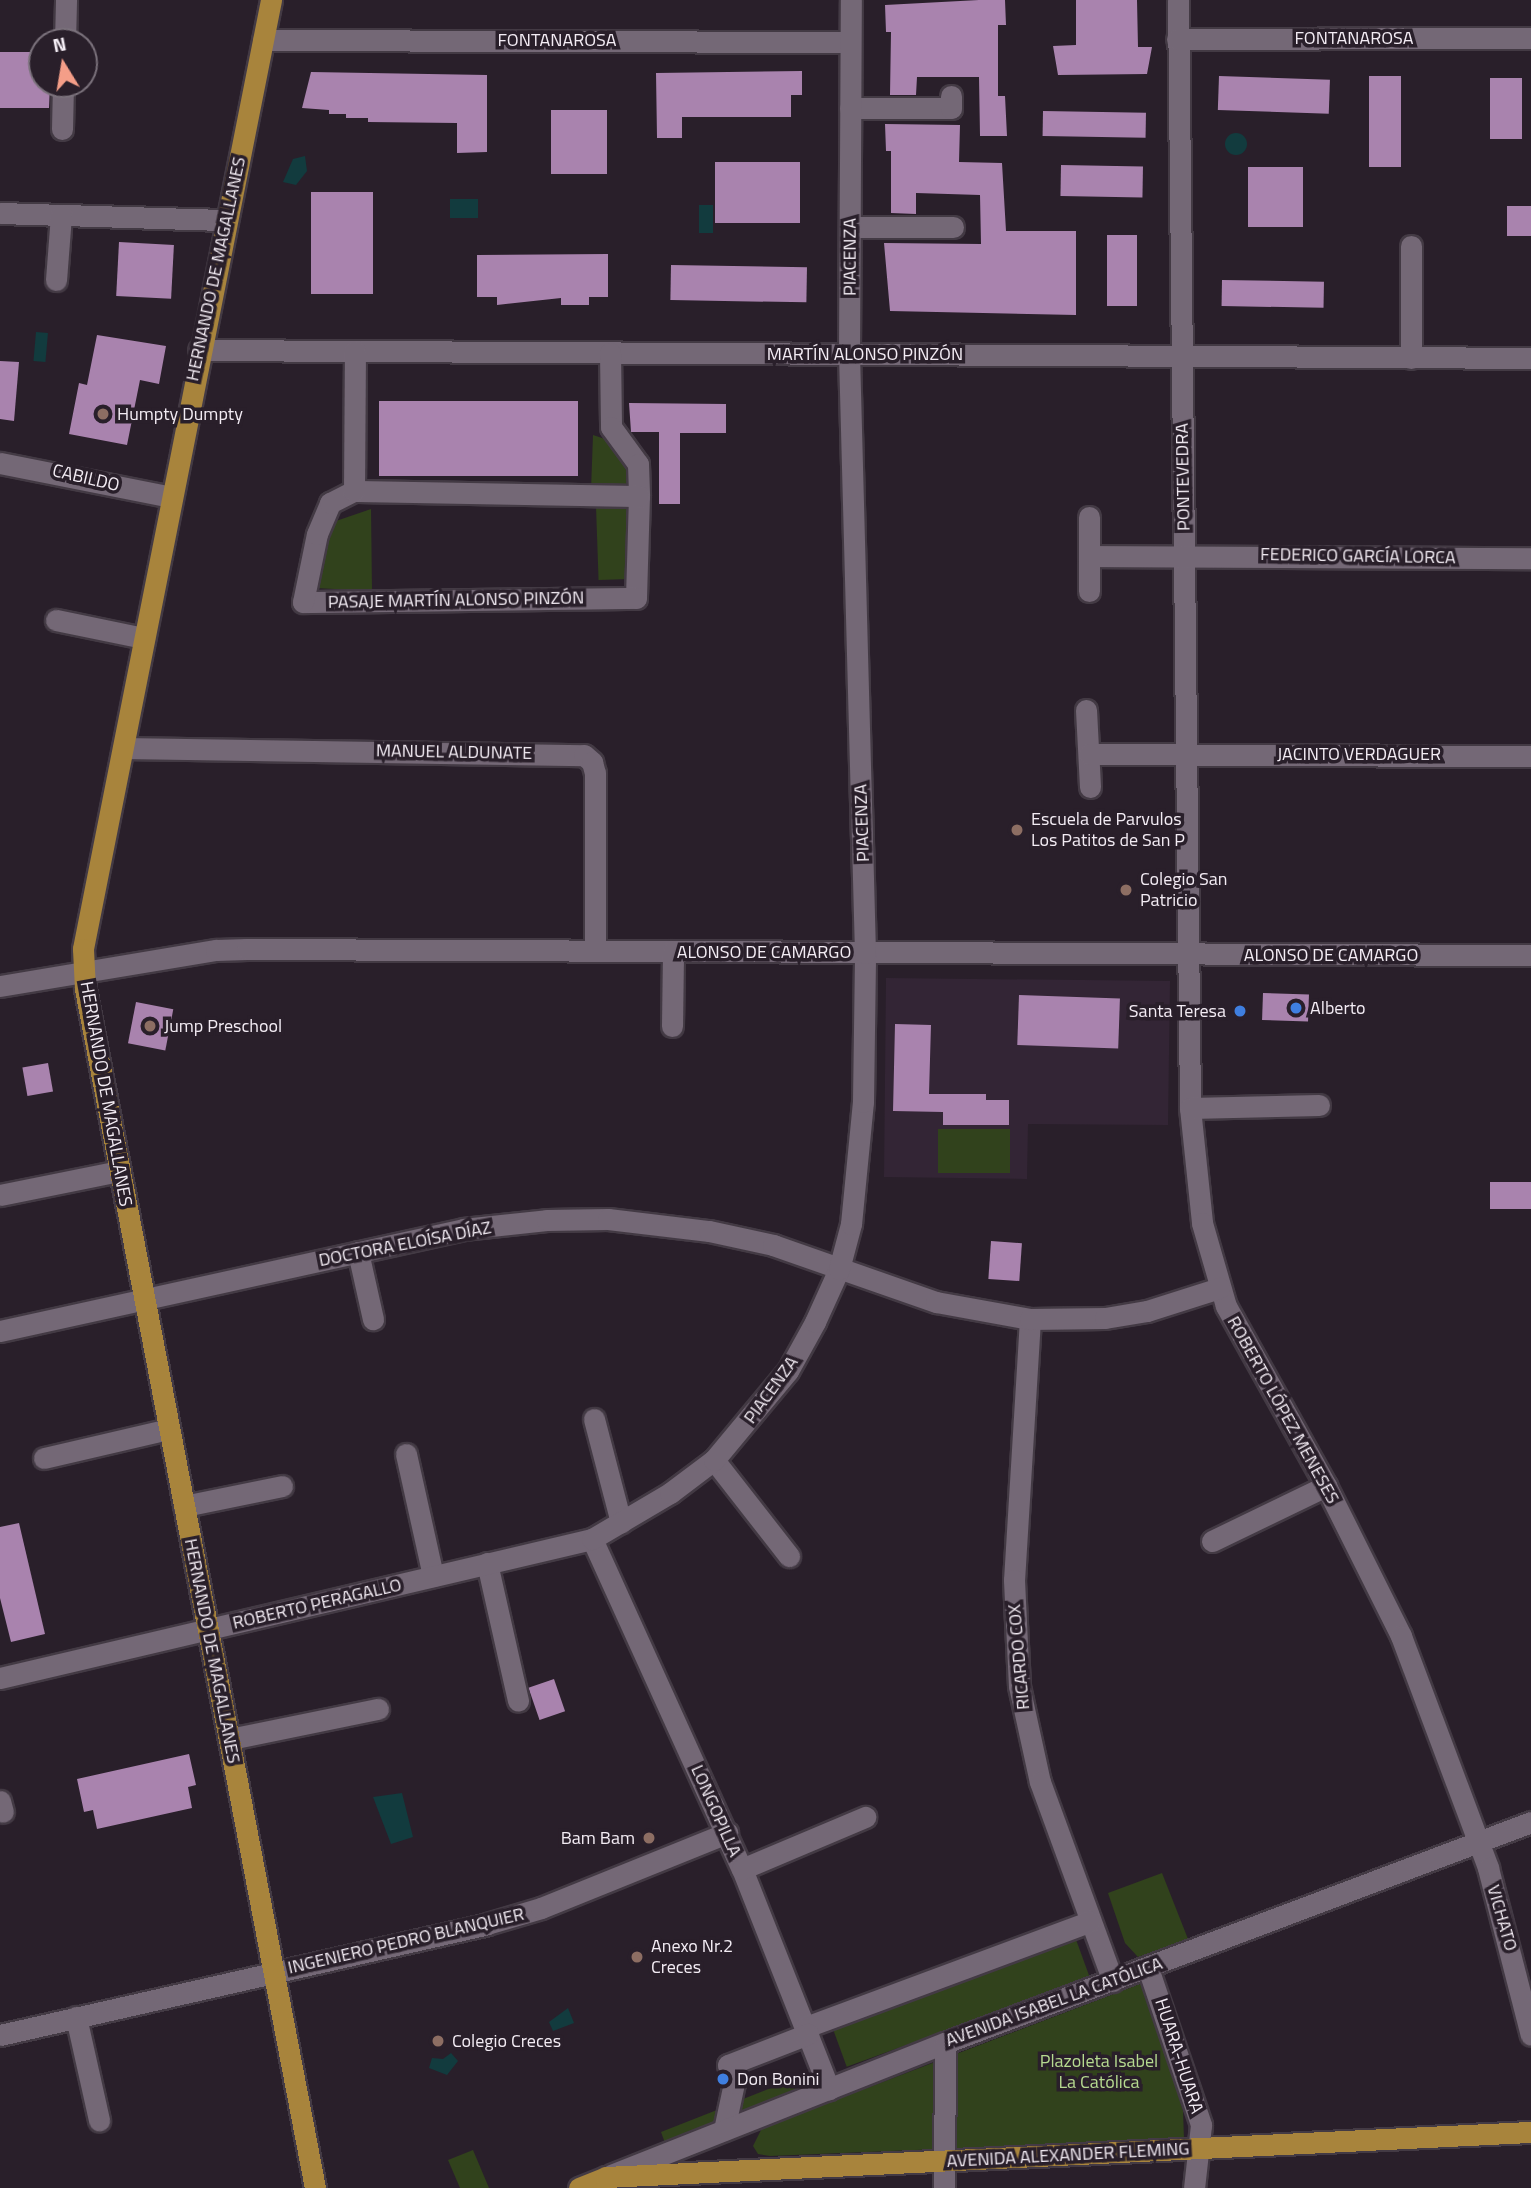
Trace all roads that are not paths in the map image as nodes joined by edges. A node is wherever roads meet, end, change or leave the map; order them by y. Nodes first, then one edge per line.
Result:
1 (66, 0) edge
2 (271, 0) edge
3 (850, 0) edge
4 (1178, 0) edge
5 (65, 28) edge
6 (1531, 38) edge
7 (1177, 39) junction
8 (263, 40) junction
9 (850, 42) junction
10 (951, 96) dead end
11 (63, 98) edge
12 (850, 108) junction
13 (62, 129) dead end
14 (0, 213) edge
15 (61, 215) junction
16 (226, 220) junction
17 (850, 227) junction
18 (953, 227) dead end
19 (1411, 246) dead end
20 (57, 280) dead end
21 (199, 351) junction
22 (355, 351) junction
23 (610, 353) junction
24 (849, 354) junction
25 (1181, 356) junction
26 (1411, 358) junction
27 (1531, 358) edge
28 (0, 463) edge
29 (354, 491) junction
30 (639, 496) junction
31 (171, 497) junction
32 (1089, 517) dead end
33 (1184, 554) junction
34 (1088, 556) junction
35 (1531, 558) edge
36 (1089, 591) dead end
37 (56, 620) dead end
38 (144, 638) junction
39 (1086, 710) dead end
40 (123, 748) junction
41 (1188, 753) junction
42 (1089, 754) junction
43 (1531, 756) edge
44 (1090, 787) dead end
45 (594, 951) junction
46 (673, 951) junction
47 (866, 953) junction
48 (1191, 954) junction
49 (1531, 956) edge
50 (84, 971) junction
51 (0, 986) edge
52 (672, 1027) dead end
53 (1319, 1105) dead end
54 (1190, 1108) junction
55 (119, 1171) junction
56 (0, 1195) edge
57 (359, 1252) junction
58 (839, 1269) junction
59 (1219, 1288) junction
60 (145, 1299) junction
61 (373, 1319) dead end
62 (1030, 1320) junction
63 (0, 1331) edge
64 (594, 1419) dead end
65 (169, 1429) junction
66 (406, 1454) dead end
67 (44, 1458) dead end
68 (714, 1460) junction
69 (282, 1486) dead end
70 (1326, 1486) junction
71 (184, 1506) junction
72 (621, 1523) junction
73 (592, 1539) junction
74 (1212, 1541) dead end
75 (789, 1556) dead end
76 (487, 1563) junction
77 (433, 1576) junction
78 (208, 1629) junction
79 (0, 1678) edge
80 (518, 1701) dead end
81 (378, 1709) dead end
82 (230, 1739) junction
83 (865, 1817) dead end
84 (1531, 1822) edge
85 (727, 1833) junction
86 (1478, 1842) junction
87 (742, 1869) junction
88 (1089, 1922) junction
89 (1148, 1968) junction
90 (274, 1971) junction
91 (1113, 1981) junction
92 (1527, 1989) edge
93 (76, 2017) junction
94 (807, 2030) junction
95 (0, 2035) edge
96 (1531, 2035) edge
97 (944, 2043) junction
98 (829, 2089) junction
99 (99, 2120) dead end
100 (724, 2130) junction
101 (1531, 2132) edge
102 (1197, 2148) junction
103 (944, 2160) junction
104 (606, 2177) junction
105 (680, 2181) edge
106 (315, 2188) edge
107 (579, 2188) edge
108 (944, 2188) edge
109 (1194, 2188) edge

1 - 5 street
2 - 8 main road, HERNANDO DE MAGALLANES
3 - 9 street, PIACENZA
4 - 7 street, PONTEVEDRA
6 - 7 street, FONTANAROSA
7 - 25 street, PONTEVEDRA
8 - 9 street, FONTANAROSA
8 - 16 main road, HERNANDO DE MAGALLANES
9 - 12 street, PIACENZA
10 - 12 street
11 - 13 street
12 - 17 street, PIACENZA
14 - 15 street
15 - 16 street
15 - 20 street
16 - 21 main road, HERNANDO DE MAGALLANES
17 - 18 street
17 - 24 street, PIACENZA
19 - 26 street
21 - 22 street, MARTÍN ALONSO PINZÓN
21 - 31 main road, HERNANDO DE MAGALLANES
22 - 23 street, MARTÍN ALONSO PINZÓN
22 - 29 street
23 - 24 street, MARTÍN ALONSO PINZÓN
23 - 30 street, PASAJE MARTÍN ALONSO PINZÓN
24 - 25 street, MARTÍN ALONSO PINZÓN
24 - 47 street, PIACENZA
25 - 26 street, MARTÍN ALONSO PINZÓN
25 - 33 street, PONTEVEDRA
26 - 27 street, MARTÍN ALONSO PINZÓN
28 - 31 street, CABILDO
29 - 30 street
29 - 30 street, PASAJE MARTÍN ALONSO PINZÓN
31 - 38 main road, HERNANDO DE MAGALLANES
32 - 34 street
33 - 34 street, FEDERICO GARCÍA LORCA
33 - 35 street, FEDERICO GARCÍA LORCA
33 - 41 street, PONTEVEDRA
34 - 36 street
37 - 38 street
38 - 40 main road, HERNANDO DE MAGALLANES
39 - 42 street
40 - 45 street, MANUEL ALDUNATE
40 - 50 main road, HERNANDO DE MAGALLANES
41 - 42 street, JACINTO VERDAGUER
41 - 43 street, JACINTO VERDAGUER
41 - 48 street, PONTEVEDRA
42 - 44 street
45 - 46 street, ALONSO DE CAMARGO
45 - 50 street, ALONSO DE CAMARGO
46 - 47 street, ALONSO DE CAMARGO
46 - 52 street
47 - 48 street, ALONSO DE CAMARGO
47 - 58 street, PIACENZA
48 - 49 street, ALONSO DE CAMARGO
48 - 54 street, ROBERTO LÓPEZ MENESES
50 - 51 street, ALONSO DE CAMARGO
50 - 55 main road, HERNANDO DE MAGALLANES
53 - 54 street
54 - 59 street, ROBERTO LÓPEZ MENESES
55 - 56 street
55 - 60 main road, HERNANDO DE MAGALLANES
57 - 58 street, DOCTORA ELOÍSA DÍAZ
57 - 60 street, DOCTORA ELOÍSA DÍAZ
57 - 61 street
58 - 62 street, DOCTORA ELOÍSA DÍAZ
58 - 68 street, PIACENZA
59 - 62 street, DOCTORA ELOÍSA DÍAZ
59 - 70 street, ROBERTO LÓPEZ MENESES
60 - 63 street, DOCTORA ELOÍSA DÍAZ
60 - 65 main road, HERNANDO DE MAGALLANES
62 - 88 street, RICARDO COX
64 - 72 street
65 - 67 street
65 - 71 main road, HERNANDO DE MAGALLANES
66 - 77 street
68 - 72 street, PIACENZA
68 - 75 street
69 - 71 street
70 - 74 street
70 - 86 street, ROBERTO LÓPEZ MENESES
71 - 78 main road, HERNANDO DE MAGALLANES
72 - 73 street, PIACENZA
73 - 76 street, ROBERTO PERAGALLO
73 - 85 street, LONGOPILLA
76 - 77 street, ROBERTO PERAGALLO
76 - 80 street
77 - 78 street, ROBERTO PERAGALLO
78 - 79 street, ROBERTO PERAGALLO
78 - 82 main road, HERNANDO DE MAGALLANES
81 - 82 street
82 - 90 main road, HERNANDO DE MAGALLANES
83 - 87 street
84 - 86 street, AVENIDA ISABEL LA CATÓLICA
85 - 87 street, LONGOPILLA
85 - 90 street, INGENIERO PEDRO BLANQUIER
86 - 89 street, AVENIDA ISABEL LA CATÓLICA
86 - 92 street, VICHATO
87 - 94 street, LONGOPILLA
88 - 91 street, RICARDO COX
88 - 94 street
89 - 91 street, AVENIDA ISABEL LA CATÓLICA
89 - 102 street, HUARA-HUARA
90 - 93 street, INGENIERO PEDRO BLANQUIER
90 - 106 main road, HERNANDO DE MAGALLANES
91 - 97 street, AVENIDA ISABEL LA CATÓLICA
92 - 96 street, VICHATO
93 - 95 street, INGENIERO PEDRO BLANQUIER
93 - 99 street
94 - 98 street, LONGOPILLA
94 - 100 street
97 - 98 street, AVENIDA ISABEL LA CATÓLICA
97 - 103 street
98 - 100 street, AVENIDA ISABEL LA CATÓLICA
100 - 104 street, AVENIDA ISABEL LA CATÓLICA
101 - 102 main road, AVENIDA ALEXANDER FLEMING
102 - 103 main road, AVENIDA ALEXANDER FLEMING
102 - 109 street, HUARA-HUARA
103 - 105 main road, AVENIDA ALEXANDER FLEMING
103 - 108 street
104 - 105 main road, AVENIDA ALEXANDER FLEMING
104 - 107 main road, AVENIDA ISABEL LA CATÓLICA

